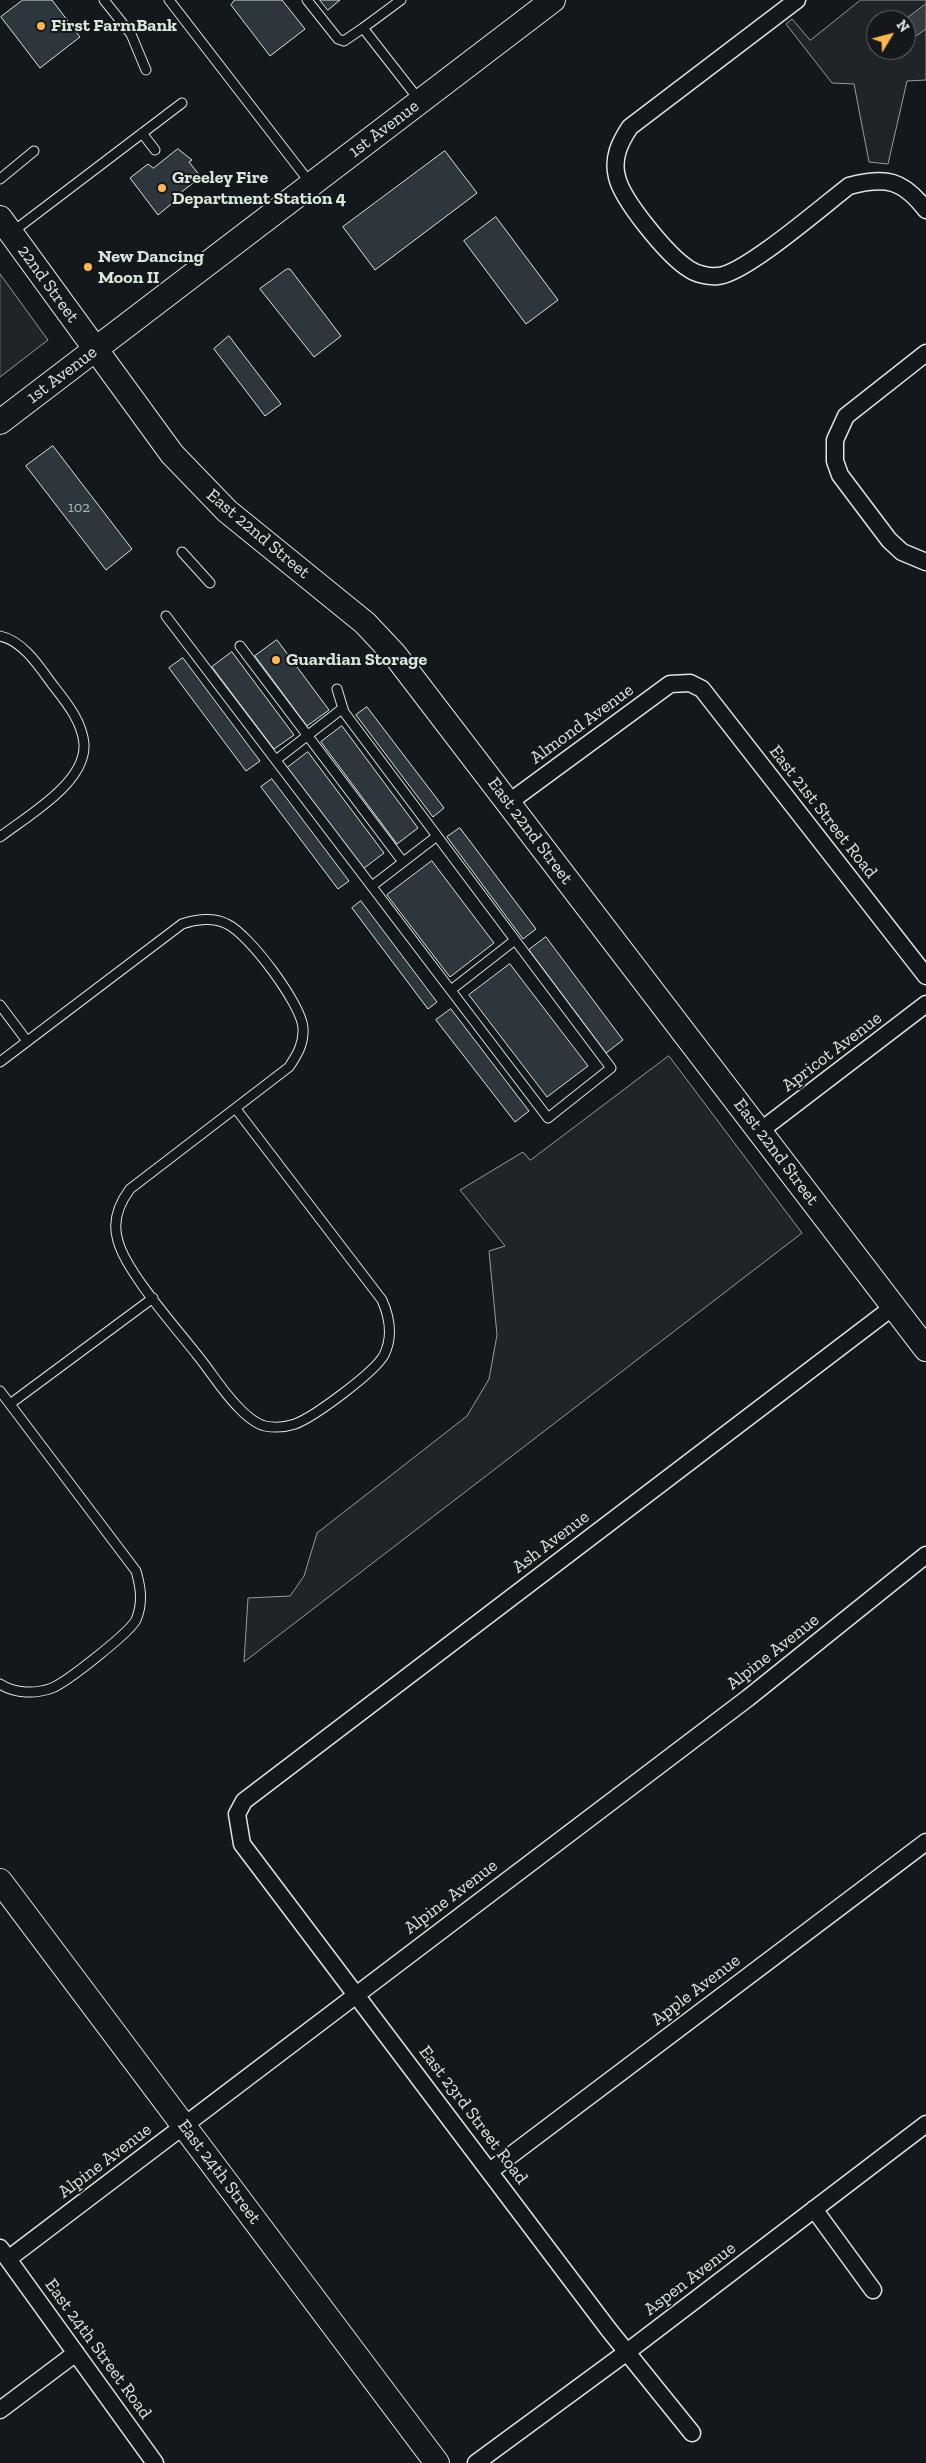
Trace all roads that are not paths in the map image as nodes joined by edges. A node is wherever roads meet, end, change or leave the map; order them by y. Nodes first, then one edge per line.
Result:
1 (104, 0) edge
2 (169, 0) edge
3 (307, 0) edge
4 (401, 0) edge
5 (553, 0) edge
6 (797, 0) edge
7 (363, 28) junction
8 (146, 70) dead end
9 (420, 101) junction
10 (182, 103) dead end
11 (142, 133) junction
12 (154, 150) dead end
13 (34, 151) dead end
14 (0, 179) edge
15 (311, 185) junction
16 (926, 210) edge
17 (6, 226) edge
18 (96, 349) junction
19 (926, 353) edge
20 (0, 422) edge
21 (182, 552) dead end
22 (926, 562) edge
23 (210, 583) dead end
24 (166, 616) dead end
25 (0, 636) edge
26 (240, 646) dead end
27 (682, 683) joint
28 (337, 689) dead end
29 (343, 708) junction
30 (308, 736) junction
31 (276, 760) junction
32 (508, 803) junction
33 (437, 836) junction
34 (0, 837) edge
35 (403, 862) junction
36 (372, 886) junction
37 (515, 940) junction
38 (926, 976) edge
39 (451, 990) junction
40 (0, 1004) edge
41 (926, 1004) edge
42 (27, 1041) junction
43 (0, 1062) edge
44 (236, 1109) junction
45 (760, 1131) junction
46 (153, 1298) junction
47 (893, 1307) junction
48 (926, 1349) edge
49 (0, 1391) edge
50 (10, 1404) junction
51 (926, 1556) edge
52 (0, 1684) edge
53 (237, 1814) joint
54 (926, 1842) edge
55 (0, 1881) edge
56 (356, 1994) junction
57 (926, 2124) edge
58 (184, 2125) junction
59 (490, 2171) junction
60 (814, 2209) junction
61 (4, 2253) edge
62 (873, 2290) dead end
63 (76, 2352) junction
64 (627, 2352) junction
65 (0, 2410) edge
66 (692, 2433) dead end
67 (155, 2463) edge
68 (437, 2463) edge
69 (476, 2463) edge

1 - 8 lane
2 - 15 lane
3 - 7 lane
4 - 7 lane
5 - 9 street, 1st Avenue
6 - 16 street
7 - 9 lane
9 - 15 street, 1st Avenue
10 - 11 lane
11 - 12 lane
11 - 17 lane
13 - 14 lane
15 - 18 street, 1st Avenue
17 - 18 street, 22nd Street
18 - 20 street, 1st Avenue
18 - 32 street, East 22nd Street
19 - 22 street
21 - 23 lane
24 - 31 lane
25 - 34 lane
26 - 30 lane
27 - 32 street, Almond Avenue
27 - 38 street, East 21st Street Road
28 - 29 lane
29 - 30 lane
29 - 33 lane
30 - 31 lane
30 - 35 lane
31 - 36 lane
32 - 45 street, East 22nd Street
33 - 35 lane
33 - 37 lane
35 - 36 lane
36 - 39 lane
37 - 39 lane
37 - 39 lane
40 - 42 lane
41 - 45 street, Apricot Avenue
42 - 43 lane
42 - 44 lane
44 - 46 lane
44 - 46 lane
45 - 47 street, East 22nd Street
46 - 50 lane
47 - 48 street, East 22nd Street
47 - 53 street, Ash Avenue
49 - 50 lane
50 - 52 lane
51 - 56 street, Alpine Avenue
53 - 56 street, East 23rd Street Road
54 - 59 street, Apple Avenue
55 - 58 street, East 24th Street
56 - 58 street, Alpine Avenue
56 - 59 street, East 23rd Street Road
57 - 60 street, Aspen Avenue
58 - 61 street, Alpine Avenue
58 - 68 street, East 24th Street
59 - 64 street, East 23rd Street Road
60 - 62 street
60 - 64 street, Aspen Avenue
61 - 63 street, East 24th Street Road
63 - 65 street
63 - 67 street, East 24th Street Road
64 - 66 street, East 23rd Street Road
64 - 69 street, Aspen Avenue

